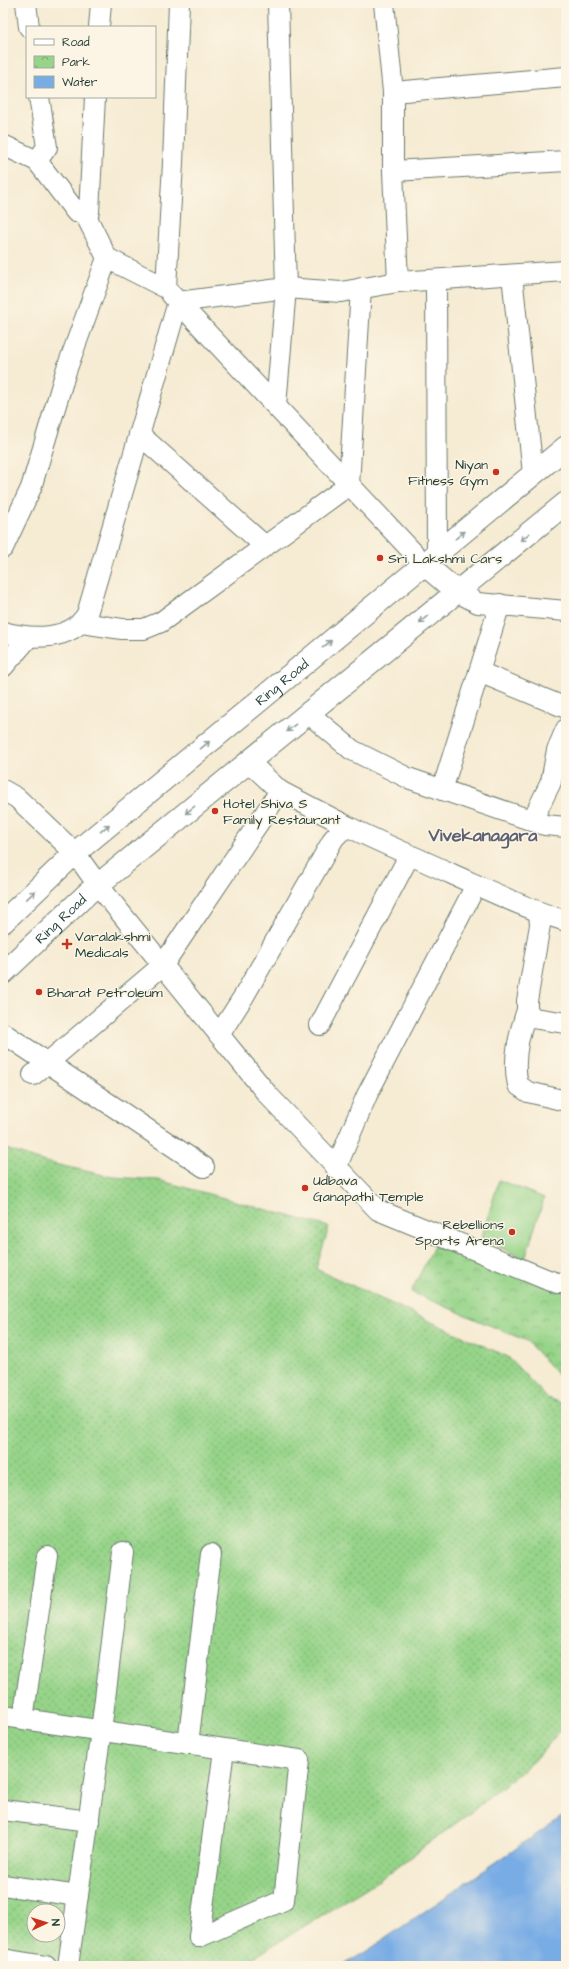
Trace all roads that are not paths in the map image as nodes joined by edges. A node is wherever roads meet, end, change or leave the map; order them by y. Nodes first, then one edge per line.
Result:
1 (26, 3) edge
2 (101, 3) edge
3 (179, 3) edge
4 (278, 3) edge
5 (384, 3) edge
6 (29, 26) edge
7 (99, 26) edge
8 (566, 77) edge
9 (393, 92) junction
10 (39, 98) edge
11 (96, 98) edge
12 (3, 145) edge
13 (36, 161) junction
14 (566, 161) edge
15 (394, 171) junction
16 (84, 212) junction
17 (107, 258) junction
18 (566, 271) edge
19 (512, 274) junction
20 (436, 280) junction
21 (398, 282) junction
22 (286, 288) junction
23 (361, 288) junction
24 (172, 295) junction
25 (276, 406) junction
26 (139, 434) junction
27 (566, 447) edge
28 (534, 474) junction
29 (349, 484) junction
30 (566, 503) edge
31 (557, 519) edge
32 (264, 546) junction
33 (3, 548) edge
34 (430, 559) junction
35 (457, 592) junction
36 (500, 604) junction
37 (566, 611) edge
38 (82, 623) junction
39 (3, 632) edge
40 (29, 637) junction
41 (3, 667) edge
42 (478, 672) junction
43 (566, 708) edge
44 (308, 713) junction
45 (566, 729) edge
46 (249, 762) junction
47 (3, 790) edge
48 (442, 790) junction
49 (280, 791) junction
50 (532, 821) junction
51 (349, 827) junction
52 (566, 827) edge
53 (75, 853) junction
54 (409, 856) junction
55 (476, 884) junction
56 (98, 885) junction
57 (539, 913) junction
58 (566, 921) edge
59 (3, 922) edge
60 (163, 966) junction
61 (3, 973) edge
62 (527, 1010) junction
63 (566, 1023) edge
64 (320, 1025) dead end
65 (3, 1033) edge
66 (219, 1035) junction
67 (48, 1062) junction
68 (33, 1075) dead end
69 (566, 1101) edge
70 (204, 1167) dead end
71 (336, 1168) junction
72 (566, 1283) edge
73 (123, 1552) dead end
74 (211, 1554) dead end
75 (46, 1556) dead end
76 (3, 1716) edge
77 (23, 1719) junction
78 (101, 1731) junction
79 (188, 1744) junction
80 (224, 1750) junction
81 (3, 1810) edge
82 (89, 1820) junction
83 (3, 1885) edge
84 (78, 1896) junction
85 (3, 1959) edge
86 (46, 1966) edge
87 (68, 1966) edge

1 - 6 street
2 - 7 street
3 - 24 street
4 - 22 street
5 - 9 street
8 - 9 street
9 - 15 street
10 - 13 street
11 - 16 street
12 - 13 street
13 - 16 street
14 - 15 street
15 - 21 street
16 - 17 street
17 - 24 street
17 - 33 street
18 - 19 street
19 - 20 street
19 - 28 street
20 - 21 street
20 - 34 street
21 - 23 street
22 - 23 street
22 - 24 street
22 - 25 street
23 - 29 street
24 - 25 street
24 - 26 street
25 - 29 street
26 - 32 street
26 - 38 street
27 - 28 main road, Ring Road
34 -> 28 main road, Ring Road
29 - 32 street
29 - 34 street
30 - 31 main road, Ring Road
31 -> 35 main road, Ring Road
32 - 38 street
34 - 35 main road
53 -> 34 main road, Ring Road
35 - 36 street
35 -> 44 main road, Ring Road
36 - 37 street
36 - 42 street
38 - 40 street
39 - 40 street
40 - 41 street
42 - 43 street
42 - 48 street
44 -> 46 main road, Ring Road
44 - 48 street
45 - 50 street
46 - 49 street
46 -> 56 main road, Ring Road
47 - 53 street
48 - 50 street
49 - 51 street
49 - 60 street
50 - 52 street
51 - 54 street
51 - 66 street
53 - 56 street
59 -> 53 main road, Ring Road
54 - 55 street
54 - 64 street
55 - 57 street
55 - 71 street
56 - 60 street
56 - 61 main road, Ring Road
57 - 58 street
57 - 62 street
60 - 66 street
60 - 67 street
62 - 63 street
62 - 69 street
65 - 67 street
66 - 71 street
67 - 68 street
67 - 70 street
71 - 72 street
73 - 78 street
74 - 79 street
75 - 77 street
76 - 77 street
77 - 78 street
78 - 79 street
78 - 82 street
79 - 80 street
80 - 80 street
81 - 82 street
82 - 84 street
83 - 84 street
84 - 87 street
85 - 86 street

